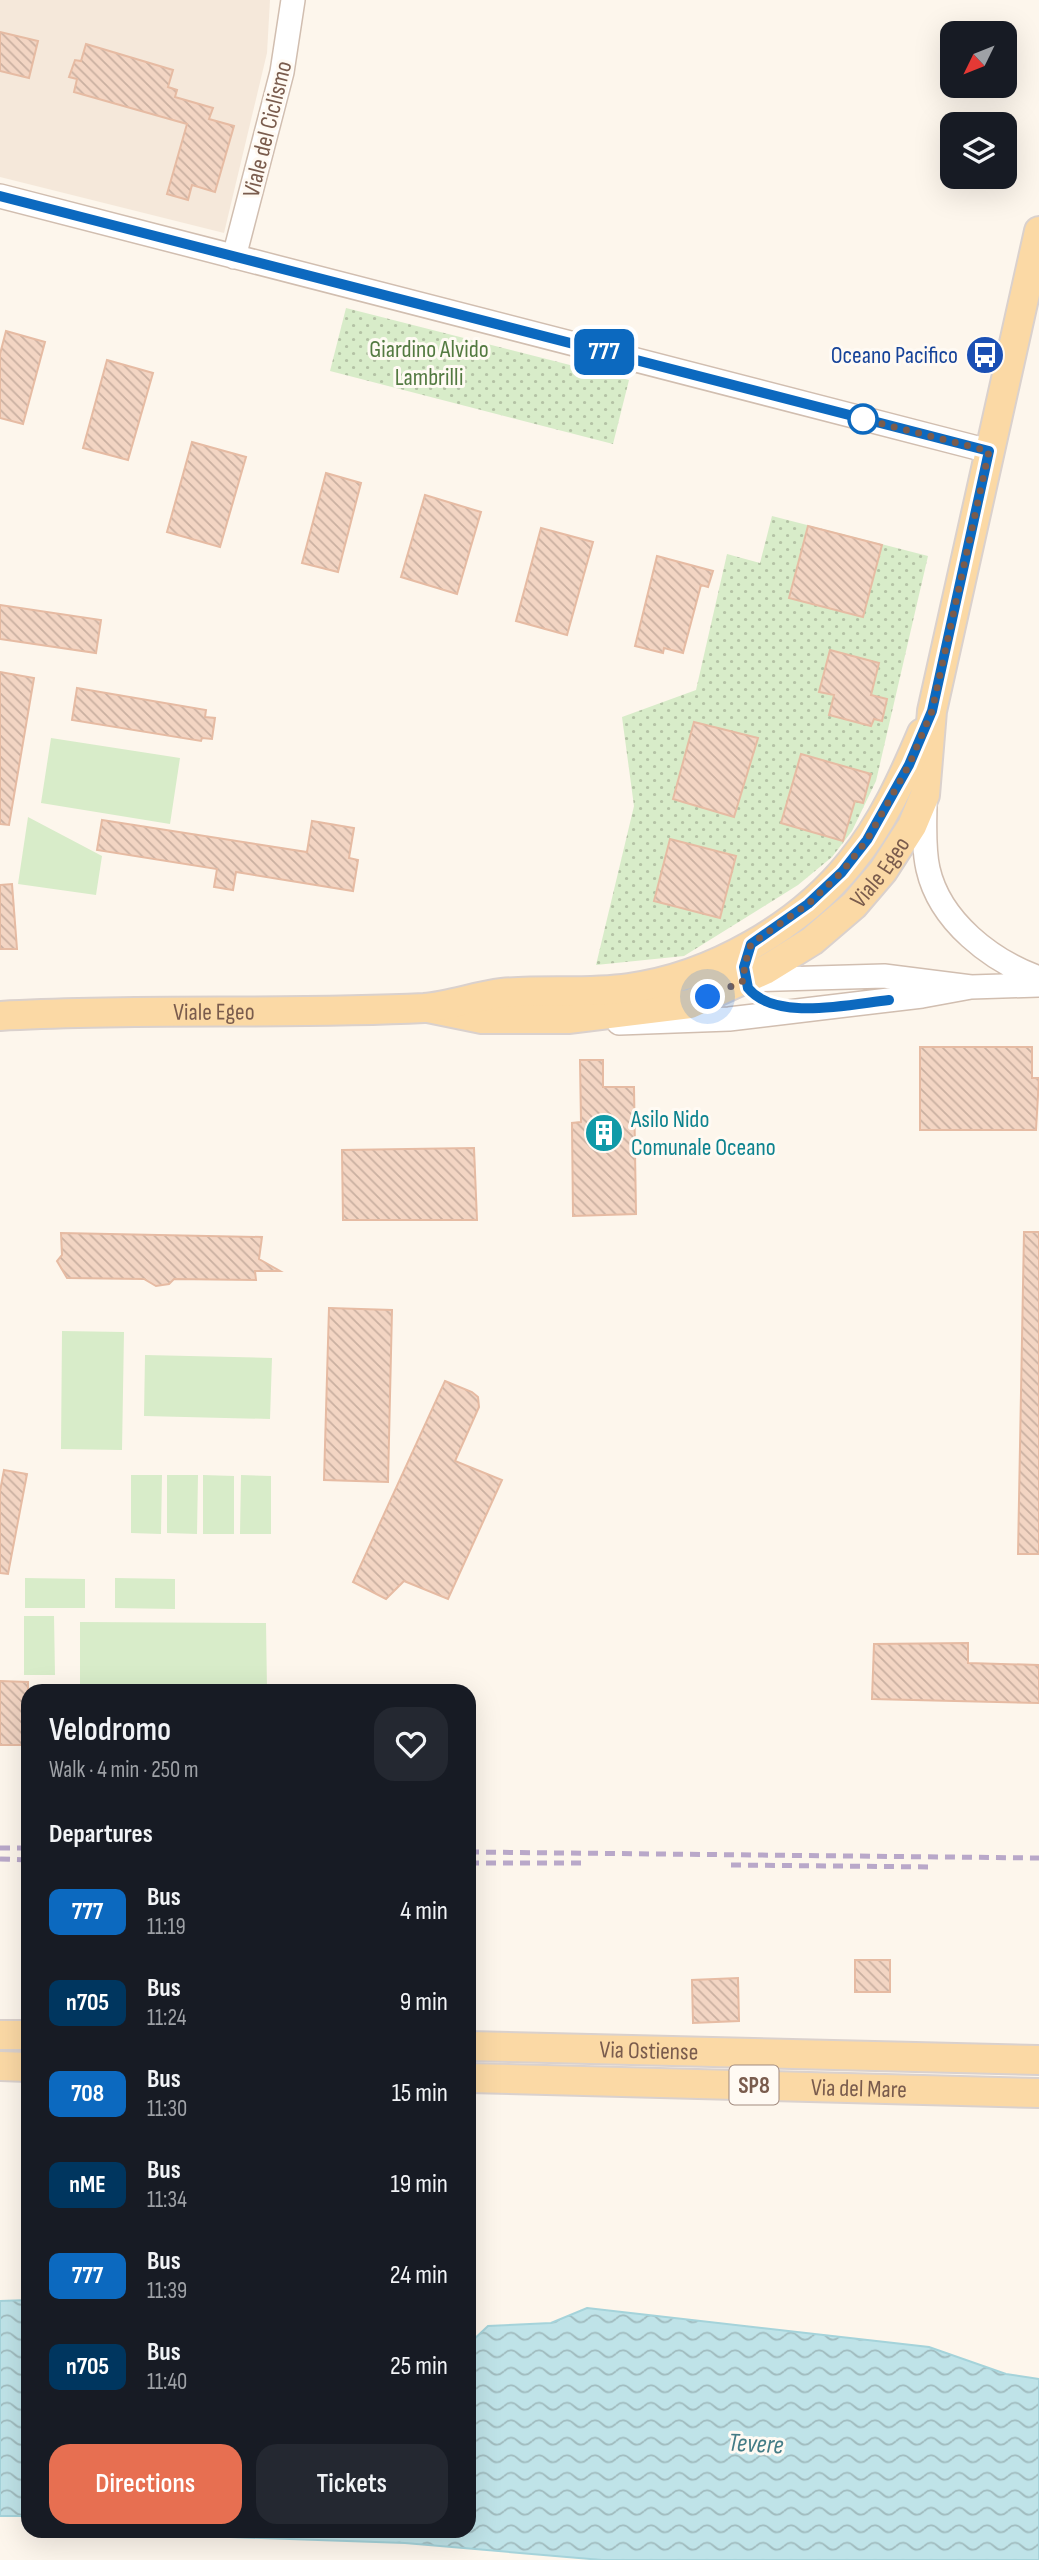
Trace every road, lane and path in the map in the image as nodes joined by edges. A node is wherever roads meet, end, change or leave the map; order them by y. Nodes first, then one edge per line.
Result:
1 (293, 0) edge
2 (0, 196) edge
3 (1039, 230) edge
4 (234, 257) junction
5 (989, 451) junction
6 (932, 711) junction
7 (925, 795) junction
8 (751, 944) junction
9 (1039, 978) edge
10 (667, 980) junction
11 (745, 980) junction
12 (1039, 985) edge
13 (971, 987) junction
14 (428, 1008) junction
15 (795, 1009) junction
16 (0, 1016) edge
17 (583, 1019) junction
18 (0, 2035) edge
19 (21, 2035) edge
20 (476, 2046) edge
21 (1039, 2060) edge
22 (0, 2066) edge
23 (21, 2067) edge
24 (476, 2078) edge
25 (1039, 2093) edge

1 - 4 street, Viale del Ciclismo
2 - 4 street
3 - 5 main road, Viale Egeo
4 - 5 street
5 - 6 main road, Viale Egeo
6 - 7 main road, Viale Egeo
6 - 8 main road, Viale Egeo
7 - 9 street
7 - 11 main road, Viale Egeo
8 - 10 main road, Viale Egeo
8 - 11 street
10 - 11 street, Viale Egeo
10 - 14 main road, Viale Egeo
11 - 13 street
11 - 15 street
11 - 17 main road, Viale Egeo
12 - 13 street
13 - 15 street
14 - 16 main road, Viale Egeo
14 - 17 main road, Viale Egeo
15 - 17 street
18 - 19 main road
20 - 21 main road, Via Ostiense
22 - 23 main road
24 - 25 main road, Via del Mare / SP8

